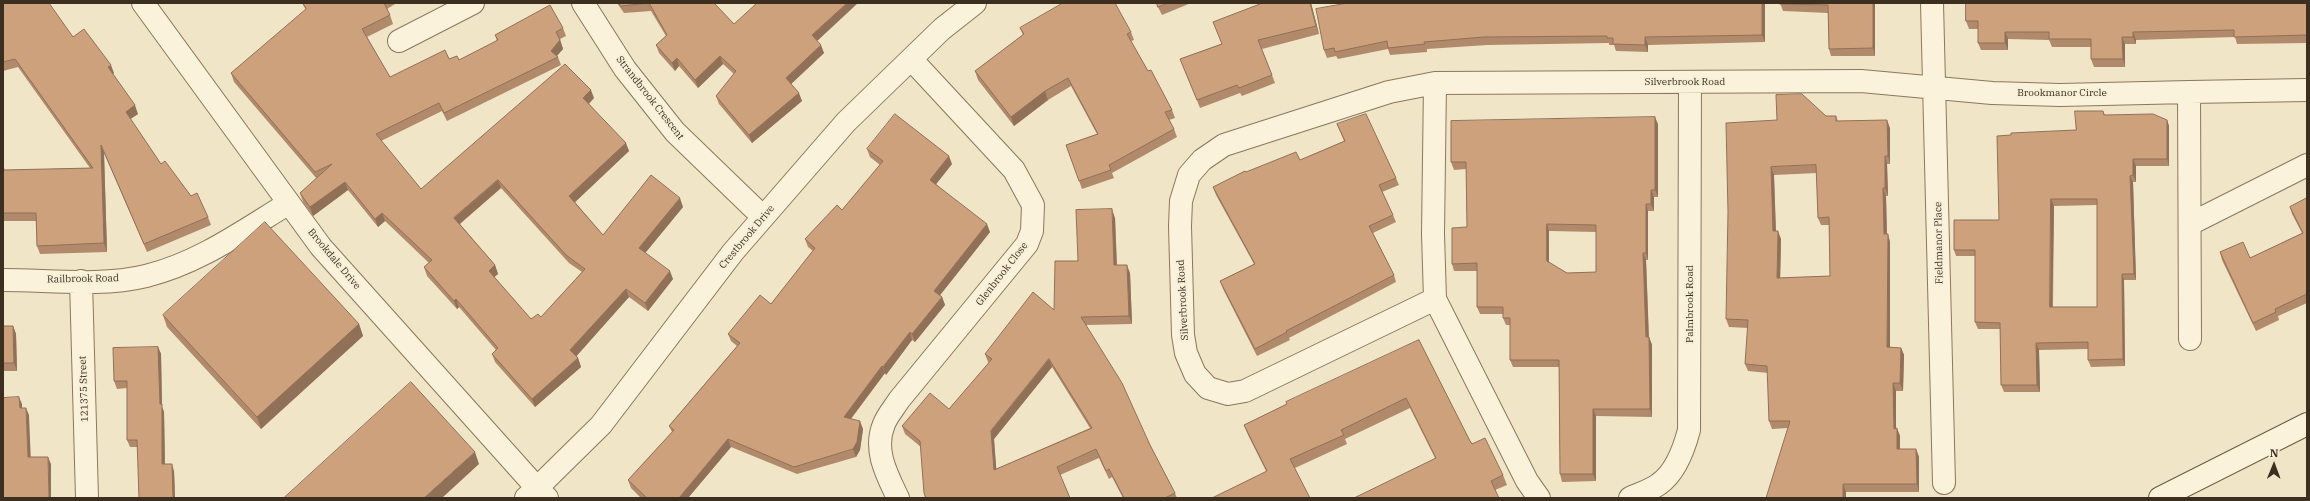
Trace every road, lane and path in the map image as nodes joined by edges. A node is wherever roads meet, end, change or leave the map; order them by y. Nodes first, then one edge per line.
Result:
1 (143, 3) edge
2 (473, 3) edge
3 (583, 3) edge
4 (974, 3) edge
5 (1932, 3) edge
6 (399, 41) dead end
7 (911, 59) junction
8 (1435, 83) junction
9 (1690, 83) junction
10 (1935, 86) junction
11 (2307, 90) edge
12 (2189, 92) junction
13 (2307, 165) edge
14 (289, 203) junction
15 (763, 217) junction
16 (2190, 224) junction
17 (3, 280) edge
18 (81, 281) junction
19 (1435, 299) junction
20 (2190, 339) dead end
21 (2307, 424) edge
22 (1944, 483) dead end
23 (537, 495) edge
24 (87, 498) edge
25 (898, 498) edge
26 (1539, 498) edge
27 (1630, 498) edge
28 (2160, 498) edge

1 - 14 street, Brookdale Drive
2 - 6 street
3 - 15 street, Strandbrook Crescent
4 - 7 street, Crestbrook Drive
5 - 10 street, Fieldmanor Place
7 - 15 street, Crestbrook Drive
7 - 25 street, Glenbrook Close
8 - 9 street, Silverbrook Road
8 - 19 street
8 - 19 street, Silverbrook Road
9 - 10 street, Silverbrook Road
9 - 27 street, Palmbrook Road
10 - 12 street, Brookmanor Circle
10 - 22 street, Fieldmanor Place
11 - 12 street, Brookmanor Circle
12 - 16 street
13 - 16 street
14 - 18 street, Railbrook Road
14 - 23 street, Brookdale Drive
15 - 23 street, Crestbrook Drive
16 - 20 street
17 - 18 street, Railbrook Road
18 - 24 street, 121375 Street
19 - 26 street
21 - 28 street

